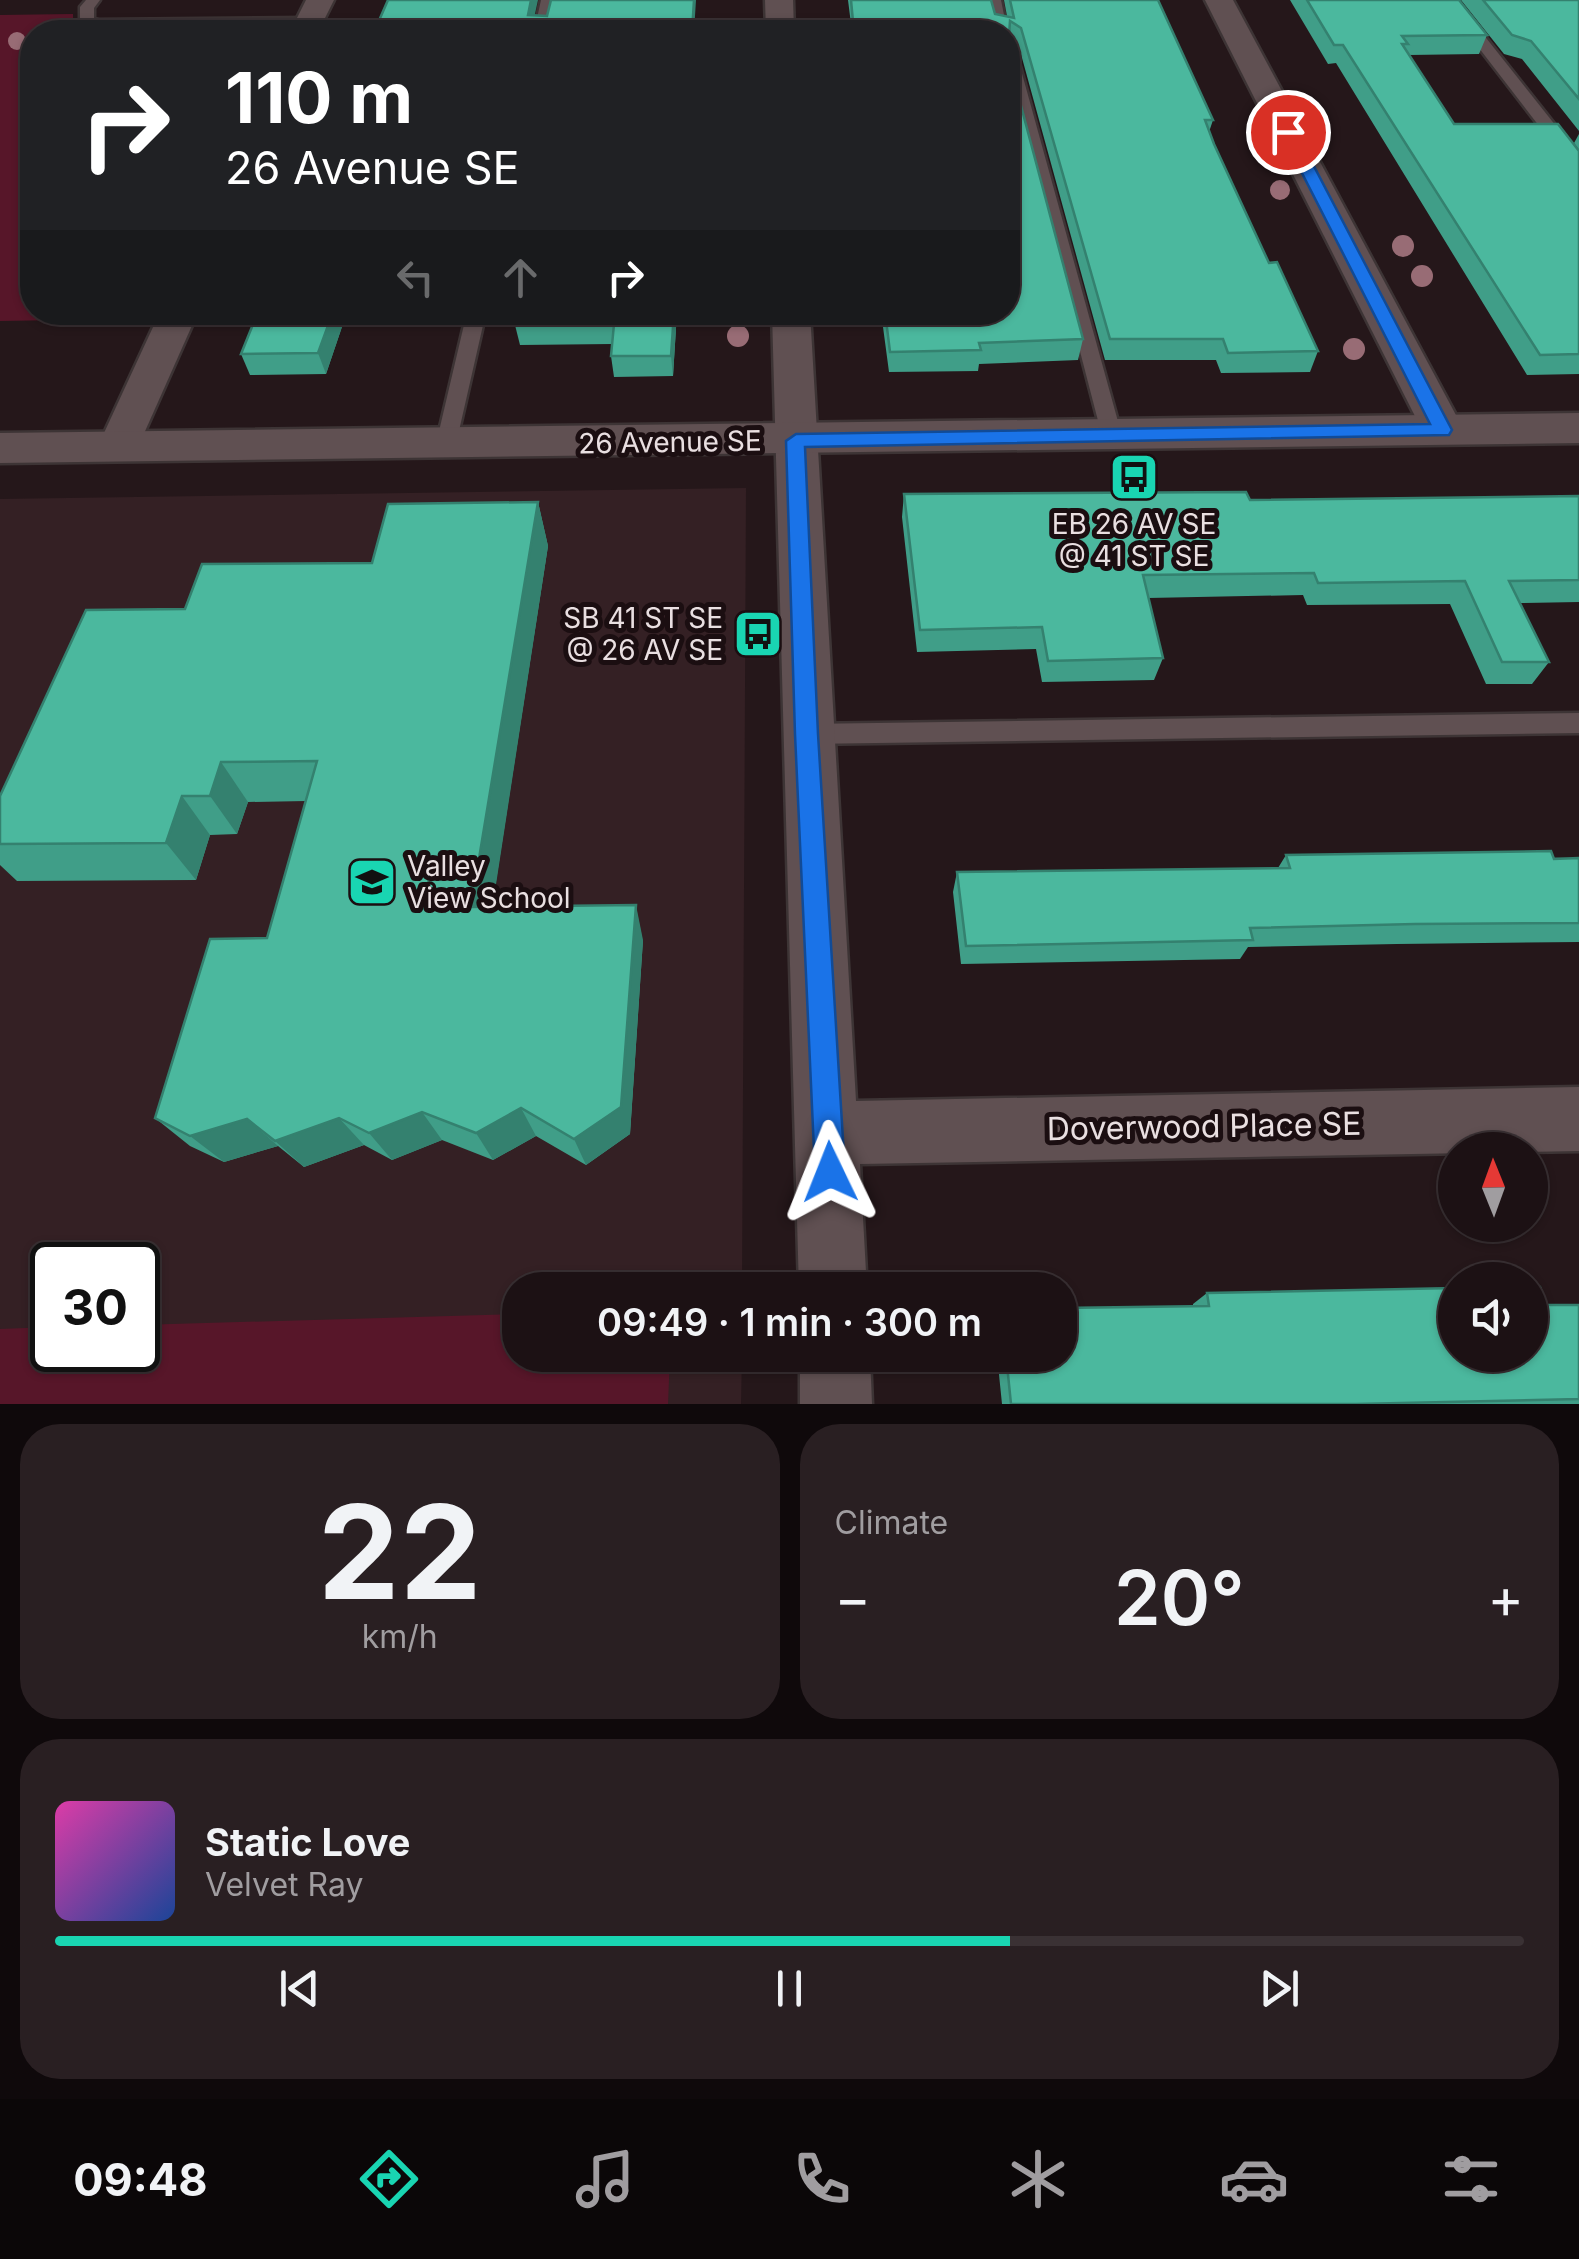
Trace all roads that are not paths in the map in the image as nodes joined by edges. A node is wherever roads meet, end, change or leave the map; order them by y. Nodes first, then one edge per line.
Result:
1 (1220, 0) edge
2 (1449, 0) edge
3 (311, 18) edge
4 (240, 20) edge
5 (1020, 93) edge
6 (1579, 166) edge
7 (173, 325) edge
8 (473, 325) edge
9 (792, 325) edge
10 (1579, 428) edge
11 (1443, 430) junction
12 (1112, 436) junction
13 (796, 441) junction
14 (446, 444) junction
15 (119, 446) junction
16 (0, 448) edge
17 (1579, 724) edge
18 (806, 734) junction
19 (1579, 1118) edge
20 (829, 1133) junction
21 (833, 1272) edge
22 (835, 1372) edge
23 (836, 1404) edge

1 - 11 street
2 - 6 lane
3 - 4 lane
5 - 12 lane
7 - 15 street
8 - 14 lane
9 - 13 street
10 - 11 street, 26 Avenue SE
11 - 12 street, 26 Avenue SE
12 - 13 street, 26 Avenue SE
13 - 14 street, 26 Avenue SE
13 - 18 street
14 - 15 street, 26 Avenue SE
15 - 16 street, 26 Avenue SE
17 - 18 lane
18 - 20 street
19 - 20 street, Doverwood Place SE
20 - 21 street
22 - 23 street

